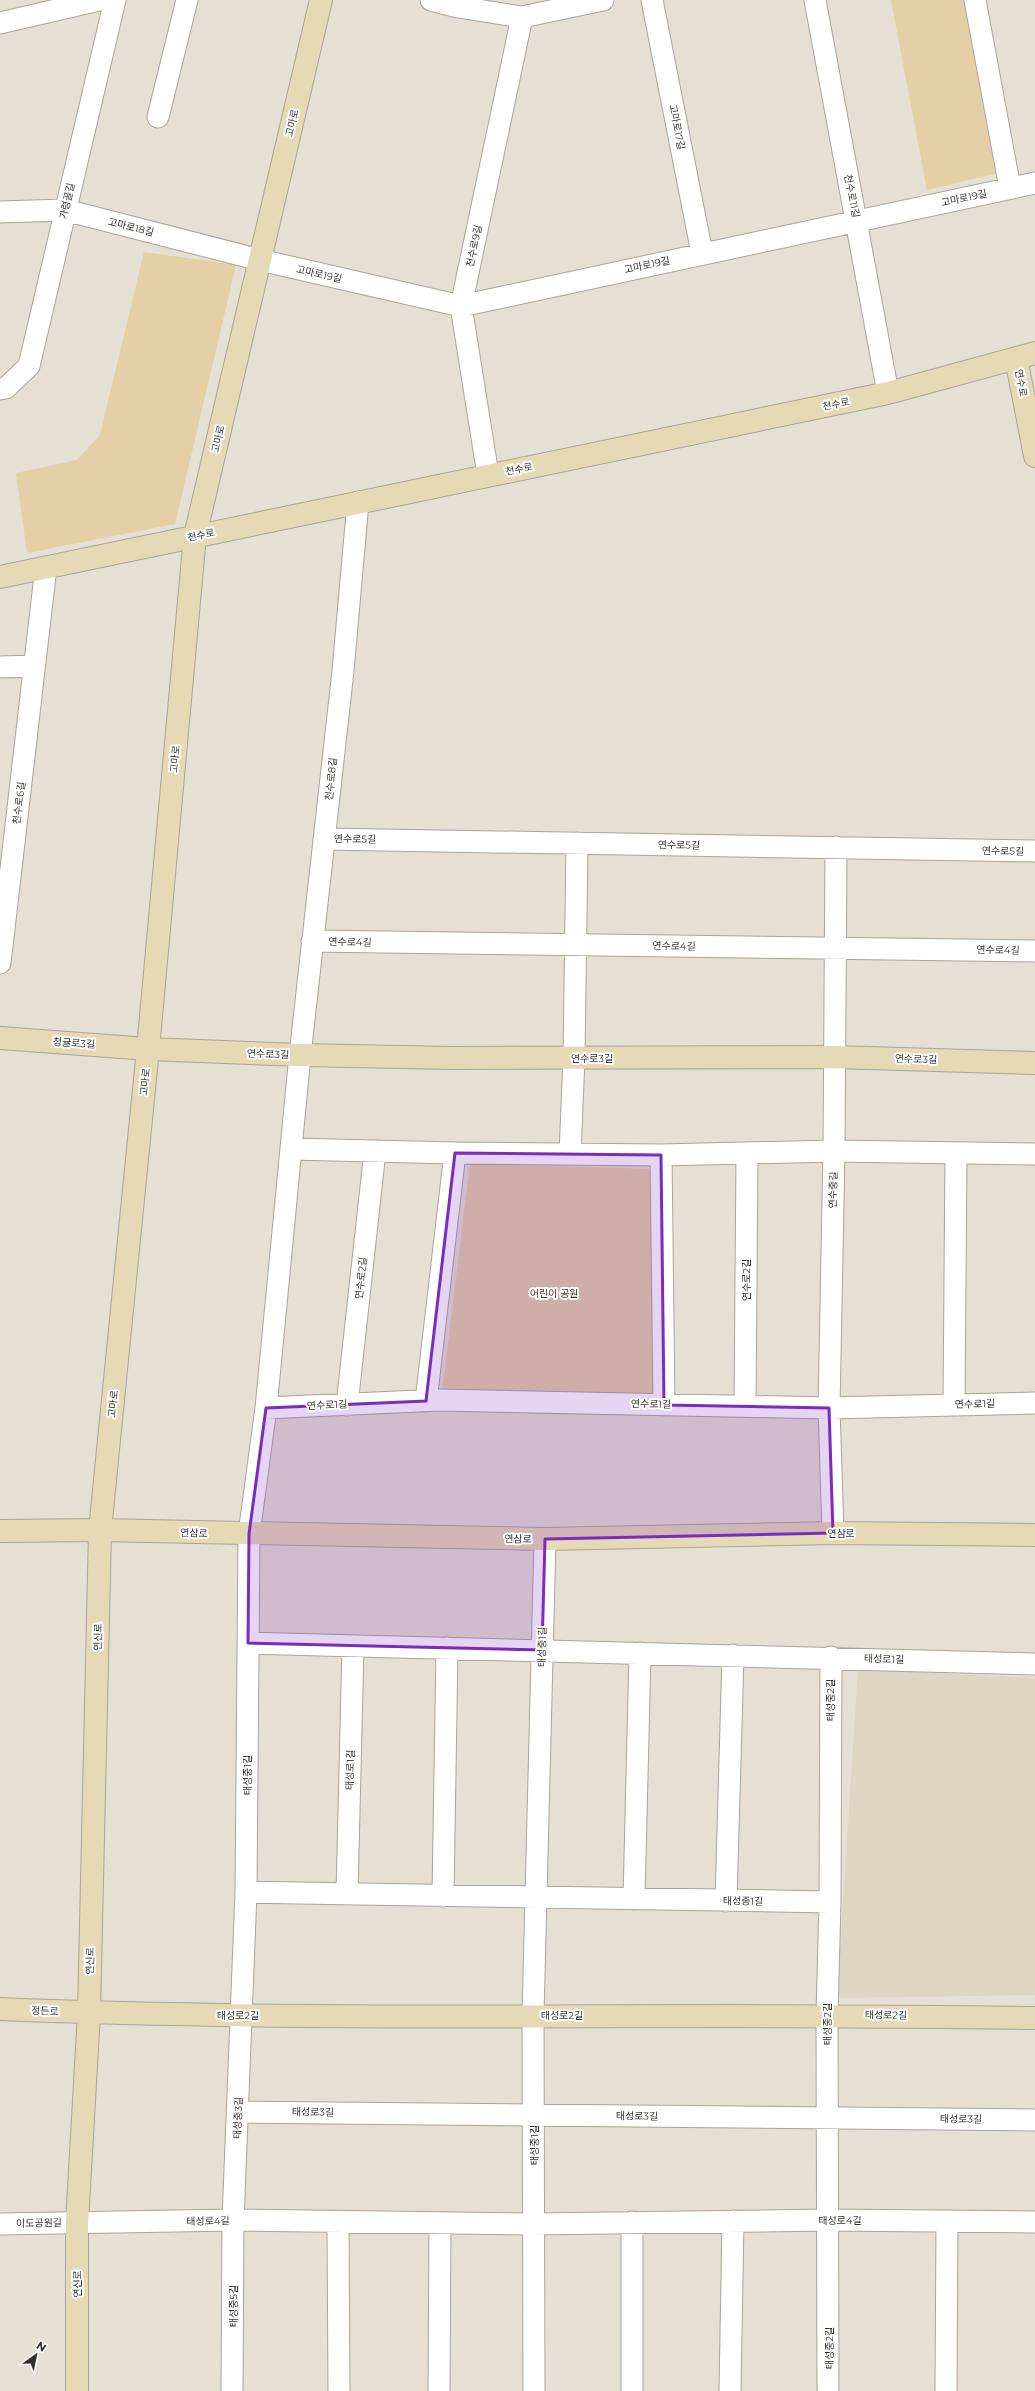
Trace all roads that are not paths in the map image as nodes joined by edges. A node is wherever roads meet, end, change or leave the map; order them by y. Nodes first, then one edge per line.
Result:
1 (99, 0) edge
2 (115, 0) edge
3 (187, 0) edge
4 (321, 0) edge
5 (431, 0) edge
6 (603, 0) edge
7 (652, 0) edge
8 (815, 0) edge
9 (975, 0) edge
10 (565, 4) edge
11 (522, 18) junction
12 (0, 23) edge
13 (158, 117) dead end
14 (1035, 183) edge
15 (1010, 188) junction
16 (65, 210) junction
17 (0, 212) edge
18 (856, 221) junction
19 (702, 253) junction
20 (260, 260) junction
21 (461, 306) junction
22 (1025, 356) edge
23 (0, 389) edge
24 (888, 393) junction
25 (1035, 456) edge
26 (488, 475) junction
27 (358, 502) junction
28 (195, 536) junction
29 (46, 567) junction
30 (0, 577) edge
31 (34, 666) junction
32 (0, 667) edge
33 (324, 839) junction
34 (577, 843) junction
35 (836, 847) junction
36 (1035, 851) edge
37 (1, 940) edge
38 (312, 941) junction
39 (576, 944) junction
40 (836, 948) junction
41 (1035, 951) edge
42 (0, 963) edge
43 (0, 1038) edge
44 (148, 1049) junction
45 (300, 1055) junction
46 (835, 1057) junction
47 (574, 1058) junction
48 (1035, 1063) edge
49 (291, 1148) junction
50 (375, 1151) junction
51 (834, 1151) junction
52 (454, 1153) junction
53 (747, 1153) junction
54 (956, 1153) junction
55 (570, 1154) junction
56 (1035, 1154) edge
57 (661, 1155) junction
58 (426, 1401) junction
59 (1035, 1403) edge
60 (347, 1405) junction
61 (664, 1405) junction
62 (954, 1405) junction
63 (745, 1406) junction
64 (266, 1408) junction
65 (829, 1408) junction
66 (100, 1530) junction
67 (0, 1531) edge
68 (833, 1533) junction
69 (249, 1534) junction
70 (1035, 1535) edge
71 (545, 1539) junction
72 (248, 1643) junction
73 (353, 1646) junction
74 (447, 1648) junction
75 (542, 1650) junction
76 (640, 1652) junction
77 (733, 1655) junction
78 (830, 1657) junction
79 (1035, 1664) edge
80 (246, 1892) junction
81 (347, 1894) junction
82 (443, 1896) junction
83 (537, 1898) junction
84 (634, 1900) junction
85 (726, 1901) junction
86 (830, 1902) junction
87 (0, 2010) edge
88 (89, 2013) junction
89 (827, 2014) junction
90 (243, 2015) junction
91 (534, 2015) junction
92 (1035, 2018) edge
93 (238, 2112) junction
94 (534, 2115) junction
95 (828, 2118) junction
96 (1035, 2120) edge
97 (233, 2220) junction
98 (829, 2220) junction
99 (733, 2221) junction
100 (947, 2221) junction
101 (338, 2222) junction
102 (632, 2222) junction
103 (1035, 2222) edge
104 (77, 2223) junction
105 (440, 2223) junction
106 (0, 2224) edge
107 (534, 2224) junction
108 (77, 2391) edge
109 (232, 2391) edge
110 (339, 2391) edge
111 (439, 2391) edge
112 (534, 2391) edge
113 (632, 2391) edge
114 (730, 2391) edge
115 (828, 2391) edge
116 (946, 2391) edge

1 - 12 street
2 - 16 street, 가령골길
3 - 13 street
4 - 20 main road, 고마로
5 - 11 street
6 - 10 street
7 - 19 street, 고마로17길
8 - 18 street, 천수로11길
9 - 15 street
10 - 11 street
11 - 21 street, 천수로9길
14 - 15 street, 고마로19길
15 - 18 street, 고마로19길
16 - 17 street, 고마로18길
16 - 20 street, 고마로18길
16 - 23 street, 가령골길
18 - 19 street, 고마로19길
18 - 24 street, 천수로11길
19 - 21 street, 고마로19길
20 - 21 street, 고마로19길
20 - 28 main road, 고마로
21 - 26 street, 천수로9길
22 - 24 main road, 천수로
22 - 25 main road, 연수로
24 - 26 main road, 천수로
26 - 27 main road, 천수로
27 - 28 main road, 천수로
27 - 33 street, 천수로8길
28 - 29 main road, 천수로
28 - 44 main road, 고마로
29 - 30 main road, 천수로
29 - 31 street, 천수로6길
31 - 32 street
31 - 37 street, 천수로6길
33 - 34 street, 연수로5길
33 - 38 street, 천수로8길
34 - 35 street, 연수로5길
34 - 39 street
35 - 36 street, 연수로5길
35 - 40 street, 연수중길
37 - 42 street, 천수로6길
38 - 39 street, 연수로4길
38 - 45 street, 천수로8길
39 - 40 street, 연수로4길
39 - 47 street
40 - 41 street, 연수로4길
40 - 46 street, 연수중길
43 - 44 main road, 청귤로3길
44 - 45 main road, 연수로3길
44 - 66 main road, 고마로
45 - 47 main road, 연수로3길
45 - 49 street
46 - 47 main road, 연수로3길
46 - 48 main road, 연수로3길
46 - 51 street, 연수중길
47 - 55 street
49 - 50 street
49 - 64 street
50 - 52 street
50 - 60 street, 연수로2길
51 - 53 street
51 - 54 street
51 - 65 street, 연수중길
52 - 55 street
52 - 58 street
53 - 57 street
53 - 63 street, 연수로2길
54 - 56 street
54 - 62 street
55 - 57 street
57 - 61 street
58 - 60 street, 연수로1길
58 - 61 street, 연수로1길
59 - 62 street, 연수로1길
60 - 64 street, 연수로1길
61 - 63 street, 연수로1길
62 - 65 street, 연수로1길
63 - 65 street, 연수로1길
64 - 69 street
65 - 68 street, 연수중길
66 - 67 main road, 연삼로
66 - 69 main road, 연삼로
66 - 88 main road, 연신로
68 - 70 main road, 연삼로
68 - 71 main road, 연삼로
69 - 71 main road, 연삼로
69 - 72 street, 태성중1길
71 - 75 street, 태성중1길
72 - 73 street, 태성로1길
72 - 80 street, 태성중1길
73 - 74 street, 태성로1길
73 - 81 street, 태성로1길
74 - 75 street, 태성로1길
74 - 82 street
75 - 76 street, 태성로1길
75 - 83 street, 태성중1길
76 - 77 street, 태성로1길
76 - 84 street
77 - 78 street, 태성로1길
77 - 85 street
78 - 79 street, 태성로1길
78 - 86 street, 태성중2길
80 - 81 street
80 - 90 street, 태성중1길
81 - 82 street
82 - 83 street
83 - 84 street, 태성중1길
83 - 91 street, 태성중1길
84 - 85 street, 태성중1길
85 - 86 street, 태성중1길
86 - 89 street, 태성중2길
87 - 88 main road, 정든로
88 - 90 main road, 태성로2길
88 - 104 main road, 연신로
89 - 91 main road, 태성로2길
89 - 92 main road, 태성로2길
89 - 95 street, 태성중2길
90 - 91 main road, 태성로2길
90 - 93 street, 태성중3길
91 - 94 street, 태성중1길
93 - 94 street, 태성로3길
93 - 97 street, 태성중3길
94 - 95 street, 태성로3길
94 - 107 street, 태성중1길
95 - 96 street, 태성로3길
95 - 98 street, 태성중2길
97 - 101 street, 태성로4길
97 - 104 street, 태성로4길
97 - 109 street, 태성중5길
98 - 99 street, 태성로4길
98 - 100 street, 태성로4길
98 - 115 street, 태성중2길
99 - 102 street, 태성로4길
99 - 114 street
100 - 103 street, 태성로4길
100 - 116 street
101 - 105 street, 태성로4길
101 - 110 street
102 - 107 street, 태성로4길
102 - 113 street
104 - 106 street, 이도공원길
104 - 108 main road, 연신로
105 - 107 street, 태성로4길
105 - 111 street
107 - 112 street, 태성중1길

